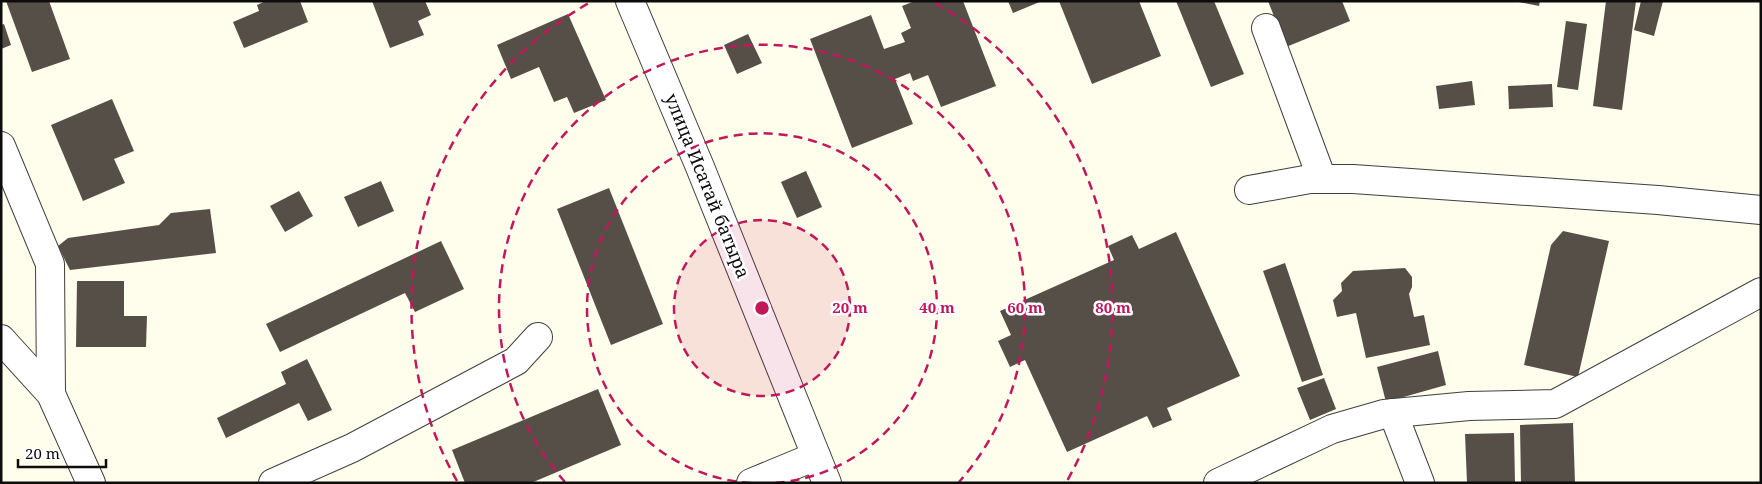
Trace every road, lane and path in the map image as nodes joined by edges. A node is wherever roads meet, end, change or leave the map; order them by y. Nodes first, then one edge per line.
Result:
1 (630, 1) edge
2 (1266, 28) dead end
3 (1, 146) edge
4 (1322, 179) junction
5 (1249, 190) dead end
6 (1761, 210) edge
7 (1761, 292) edge
8 (538, 336) dead end
9 (1, 339) edge
10 (51, 394) junction
11 (1393, 413) junction
12 (816, 456) junction
13 (91, 483) edge
14 (274, 483) edge
15 (751, 483) edge
16 (827, 483) edge
17 (1218, 483) edge
18 (1420, 483) edge

1 - 12 street, улица Исатай батыра
2 - 4 street
3 - 10 street
4 - 5 street
4 - 6 street
7 - 11 street
8 - 14 street
9 - 10 street
10 - 13 street
11 - 17 street
11 - 18 street
12 - 15 street
12 - 16 street, улица Исатай батыра

